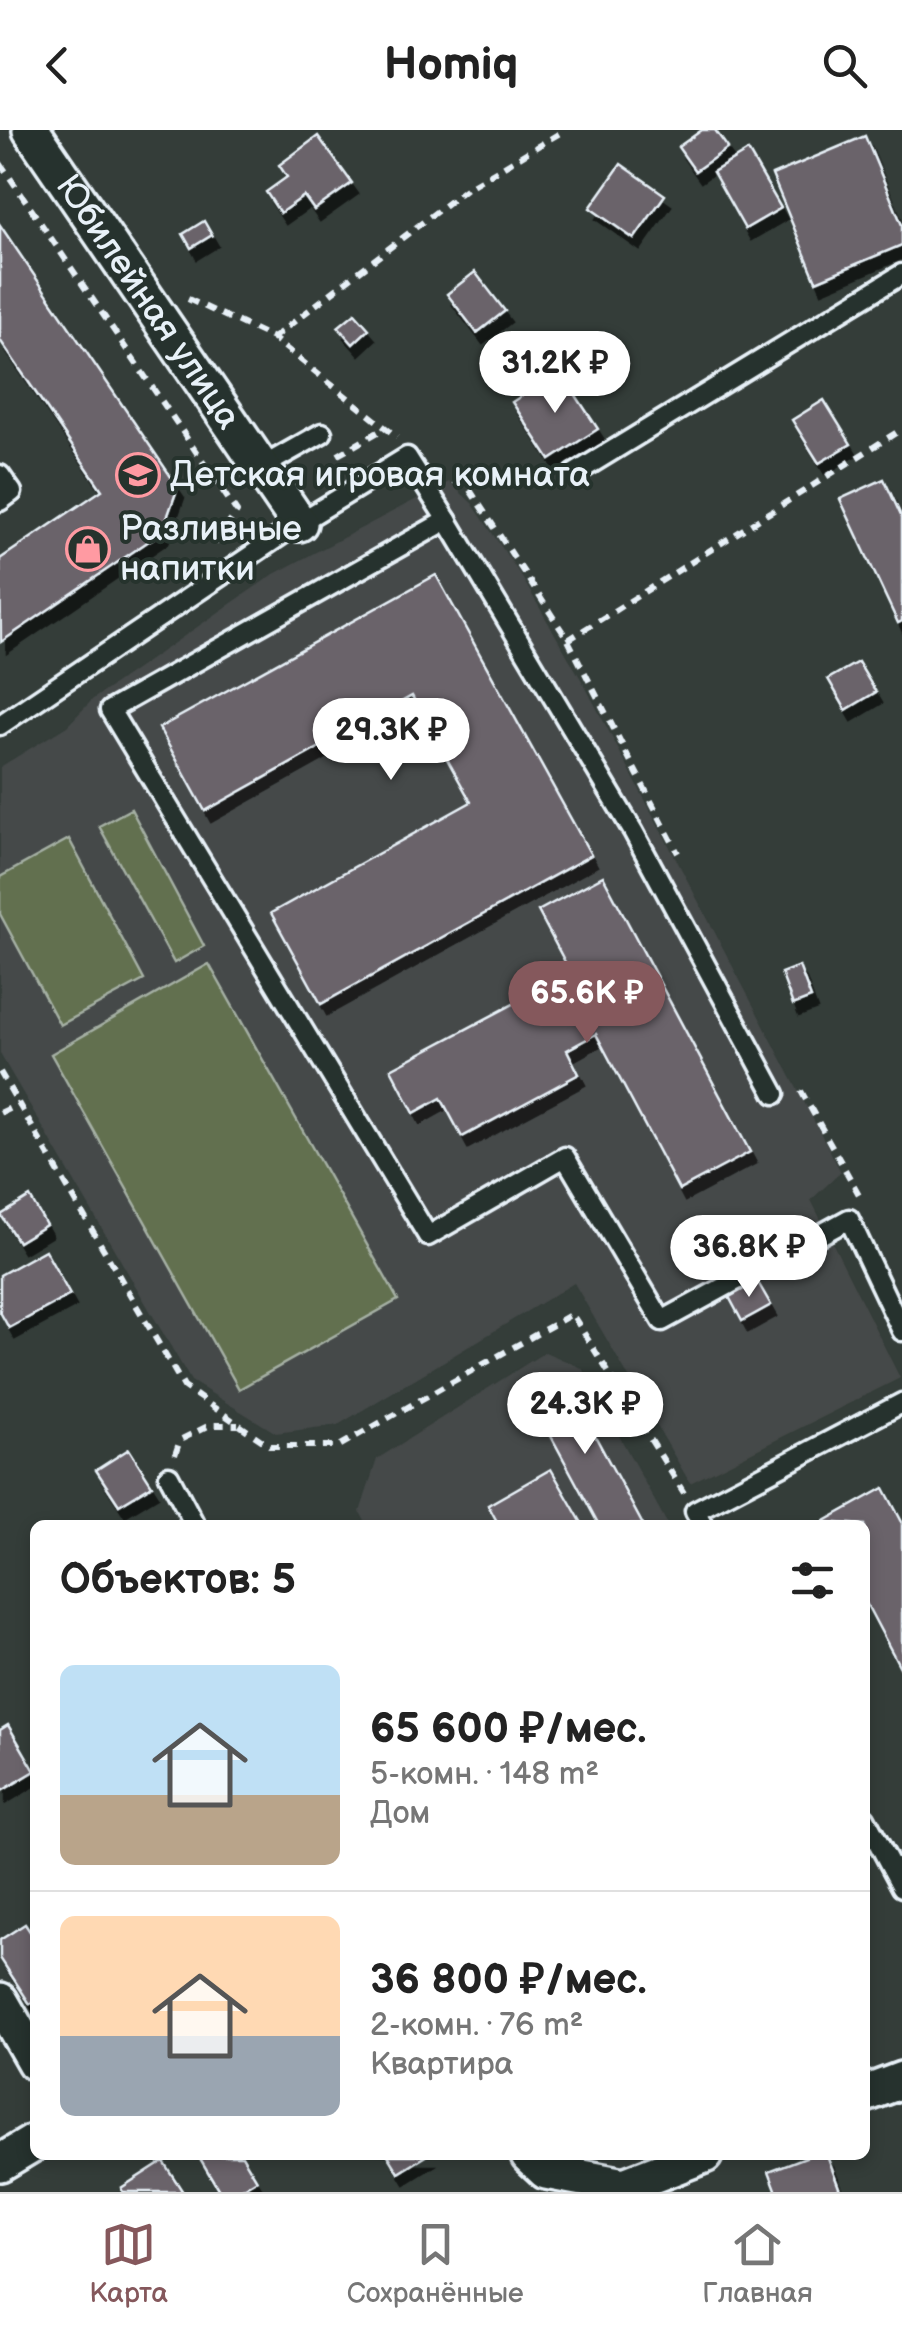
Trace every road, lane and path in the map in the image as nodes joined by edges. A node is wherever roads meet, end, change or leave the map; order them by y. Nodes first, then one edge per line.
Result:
1 (31, 130) edge
2 (565, 130) edge
3 (0, 163) edge
4 (902, 274) edge
5 (273, 338) dead end
6 (902, 430) edge
7 (322, 433) dead end
8 (260, 468) junction
9 (574, 474) dead end
10 (0, 475) edge
11 (0, 501) edge
12 (447, 520) junction
13 (298, 523) junction
14 (198, 556) dead end
15 (568, 640) dead end
16 (0, 726) edge
17 (0, 1072) edge
18 (775, 1094) dead end
19 (19, 1104) junction
20 (0, 1114) edge
21 (902, 1331) edge
22 (902, 1403) edge
23 (239, 1425) junction
24 (169, 1476) joint
25 (191, 1520) edge
26 (696, 1520) edge
27 (870, 1827) edge
28 (902, 1888) edge
29 (0, 2001) edge
30 (30, 2053) edge
31 (902, 2080) edge
32 (870, 2092) edge
33 (30, 2145) edge
34 (534, 2160) edge
35 (691, 2160) edge
36 (0, 2163) edge
37 (603, 2187) edge

1 - 8 street, Юбилейная улица
2 - 5 path
3 - 14 path
4 - 9 lane
6 - 15 path
7 - 8 lane
8 - 13 street, Юбилейная улица
10 - 11 lane
12 - 13 lane
12 - 18 lane
12 - 21 lane
13 - 16 lane
17 - 19 path
19 - 20 path
19 - 23 path
22 - 26 lane
23 - 24 path
23 - 26 path
24 - 25 lane
27 - 28 lane
29 - 30 street
31 - 32 street
33 - 36 street
34 - 37 street
35 - 37 street

